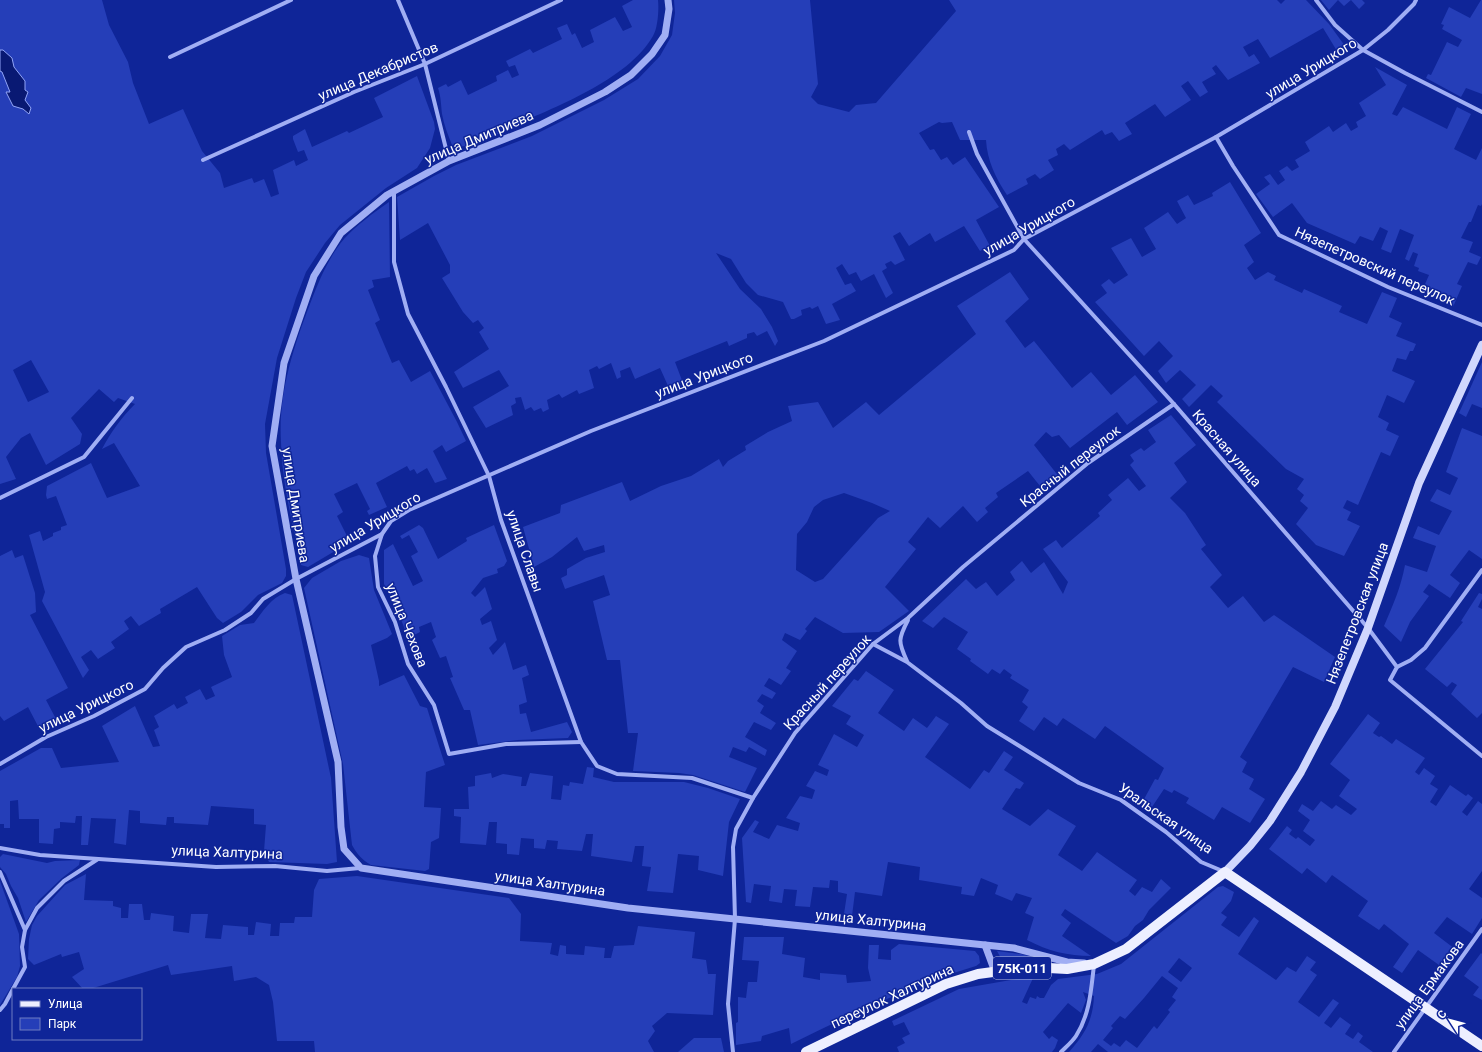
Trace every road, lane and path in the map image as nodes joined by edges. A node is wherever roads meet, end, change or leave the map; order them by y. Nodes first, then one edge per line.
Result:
1 (291, 0) edge
2 (398, 0) edge
3 (561, 0) edge
4 (668, 0) edge
5 (1316, 0) edge
6 (1416, 0) edge
7 (1363, 50) junction
8 (170, 56) dead end
9 (425, 64) junction
10 (1482, 112) edge
11 (969, 132) dead end
12 (1216, 137) junction
13 (203, 160) dead end
14 (449, 160) junction
15 (394, 191) junction
16 (1024, 239) junction
17 (1482, 325) edge
18 (1482, 345) edge
19 (132, 398) dead end
20 (1174, 404) junction
21 (489, 476) junction
22 (0, 498) edge
23 (382, 534) junction
24 (1482, 570) edge
25 (1480, 576) edge
26 (296, 579) junction
27 (908, 618) junction
28 (1368, 628) junction
29 (873, 644) junction
30 (907, 662) junction
31 (1397, 667) junction
32 (581, 742) junction
33 (1482, 756) edge
34 (0, 764) edge
35 (752, 798) junction
36 (0, 848) edge
37 (98, 858) junction
38 (361, 868) junction
39 (0, 872) edge
40 (1225, 872) junction
41 (735, 919) junction
42 (1482, 929) edge
43 (25, 930) junction
44 (985, 946) junction
45 (1094, 964) junction
46 (995, 972) junction
47 (14, 988) edge
48 (12, 991) edge
49 (1425, 1007) junction
50 (0, 1010) edge
51 (1482, 1046) edge
52 (733, 1052) edge
53 (806, 1052) edge
54 (1061, 1052) edge
55 (1394, 1052) edge

1 - 8 street
2 - 9 street
3 - 9 street, улица Декабристов
4 - 14 street, улица Дмитриева
5 - 7 street
6 - 7 street, улица Урицкого
7 - 10 street
7 - 12 street, улица Урицкого
9 - 13 street, улица Декабристов
9 - 14 street
11 - 16 street, Красная улица
12 - 16 street, улица Урицкого
12 - 17 street, Нязепетровский переулок
14 - 15 street, улица Дмитриева
15 - 21 street, улица Славы
15 - 26 street, улица Дмитриева
16 - 20 street, Красная улица
16 - 21 street, улица Урицкого
18 - 28 main road, Нязепетровская улица
19 - 22 street
20 - 27 street, Красный переулок
20 - 28 street, Красная улица
21 - 23 street, улица Урицкого
21 - 32 street, улица Славы
23 - 26 street, улица Урицкого
23 - 32 street, улица Чехова
24 - 25 street
25 - 31 street
26 - 34 street, улица Урицкого
26 - 38 street, улица Дмитриева
27 - 29 street, Красный переулок
27 - 30 street
28 - 31 street, Красная улица
28 - 40 main road, Нязепетровская улица
29 - 30 street, Уральская улица
29 - 35 street, Красный переулок
30 - 40 street, Уральская улица
31 - 33 street
32 - 35 street, улица Славы
35 - 41 street, Красный переулок
36 - 37 street, улица Халтурина
37 - 38 street, улица Халтурина
37 - 43 street
38 - 41 street, улица Халтурина
39 - 43 street
40 - 45 main road, переулок Халтурина / 75К-011
40 - 49 main road, Уральская улица
41 - 44 street, улица Халтурина
41 - 52 street, Красный переулок
42 - 49 street, улица Ермакова
43 - 47 street
44 - 45 street, улица Халтурина
44 - 46 street
45 - 46 main road, переулок Халтурина / 75К-011
45 - 54 street
46 - 53 main road, переулок Халтурина / 75К-011
48 - 50 street
49 - 51 main road, Уральская улица
49 - 55 street, улица Ермакова

